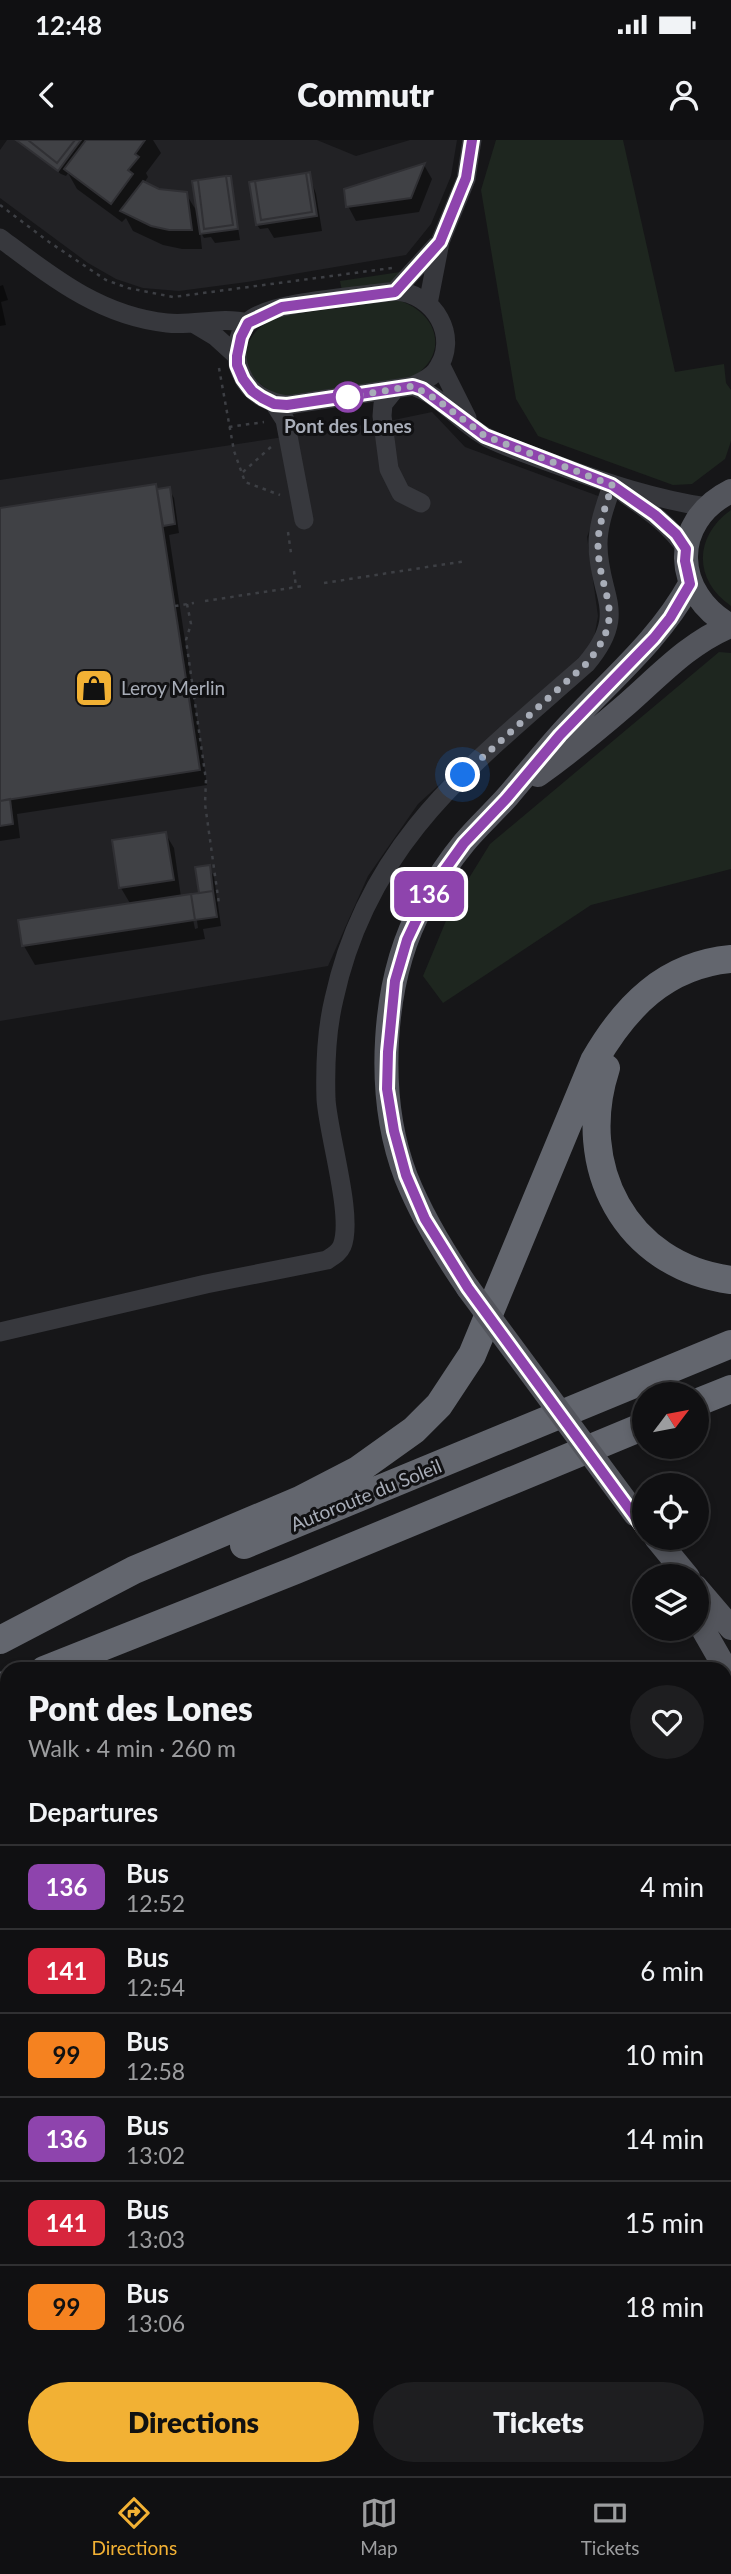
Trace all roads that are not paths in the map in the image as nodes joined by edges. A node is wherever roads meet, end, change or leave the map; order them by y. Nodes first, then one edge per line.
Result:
1 (472, 140) edge
2 (0, 238) edge
3 (440, 242) junction
4 (395, 292) junction
5 (428, 304) junction
6 (248, 323) junction
7 (195, 324) junction
8 (227, 357) junction
9 (440, 364) junction
10 (404, 388) junction
11 (274, 404) junction
12 (471, 425) junction
13 (612, 485) junction
14 (731, 491) edge
15 (421, 503) dead end
16 (707, 507) junction
17 (304, 520) dead end
18 (686, 549) junction
19 (690, 584) junction
20 (731, 626) edge
21 (506, 799) junction
22 (731, 959) edge
23 (731, 971) edge
24 (731, 1280) edge
25 (0, 1332) edge
26 (731, 1344) edge
27 (731, 1389) edge
28 (709, 1398) edge
29 (731, 1408) edge
30 (709, 1415) edge
31 (632, 1431) edge
32 (632, 1440) edge
33 (542, 1469) junction
34 (632, 1510) edge
35 (666, 1550) edge
36 (677, 1564) edge
37 (709, 1602) edge
38 (731, 1628) edge
39 (0, 1640) edge
40 (709, 1640) edge
41 (64, 1662) edge
42 (722, 1662) edge

1 - 3 street
2 - 7 street
3 - 4 street
3 - 5 street
4 - 5 street
4 - 6 street
5 - 9 street
6 - 7 street
6 - 8 street
7 - 8 street
8 - 11 street
9 - 10 street
9 - 12 street
10 - 11 street
10 - 12 street
10 - 15 street
11 - 17 street
12 - 13 street
13 - 16 street
13 - 18 street
13 - 25 street
14 - 16 main road
16 - 18 main road
18 - 19 main road
19 - 20 main road
19 - 21 main road
20 - 21 main road
21 - 34 main road, bridge
22 - 39 highway
23 - 24 highway
26 - 39 highway, Autoroute du Soleil
27 - 28 highway
29 - 30 highway
31 - 33 highway
32 - 33 highway
33 - 41 highway
35 - 36 main road
37 - 38 main road
40 - 42 main road

